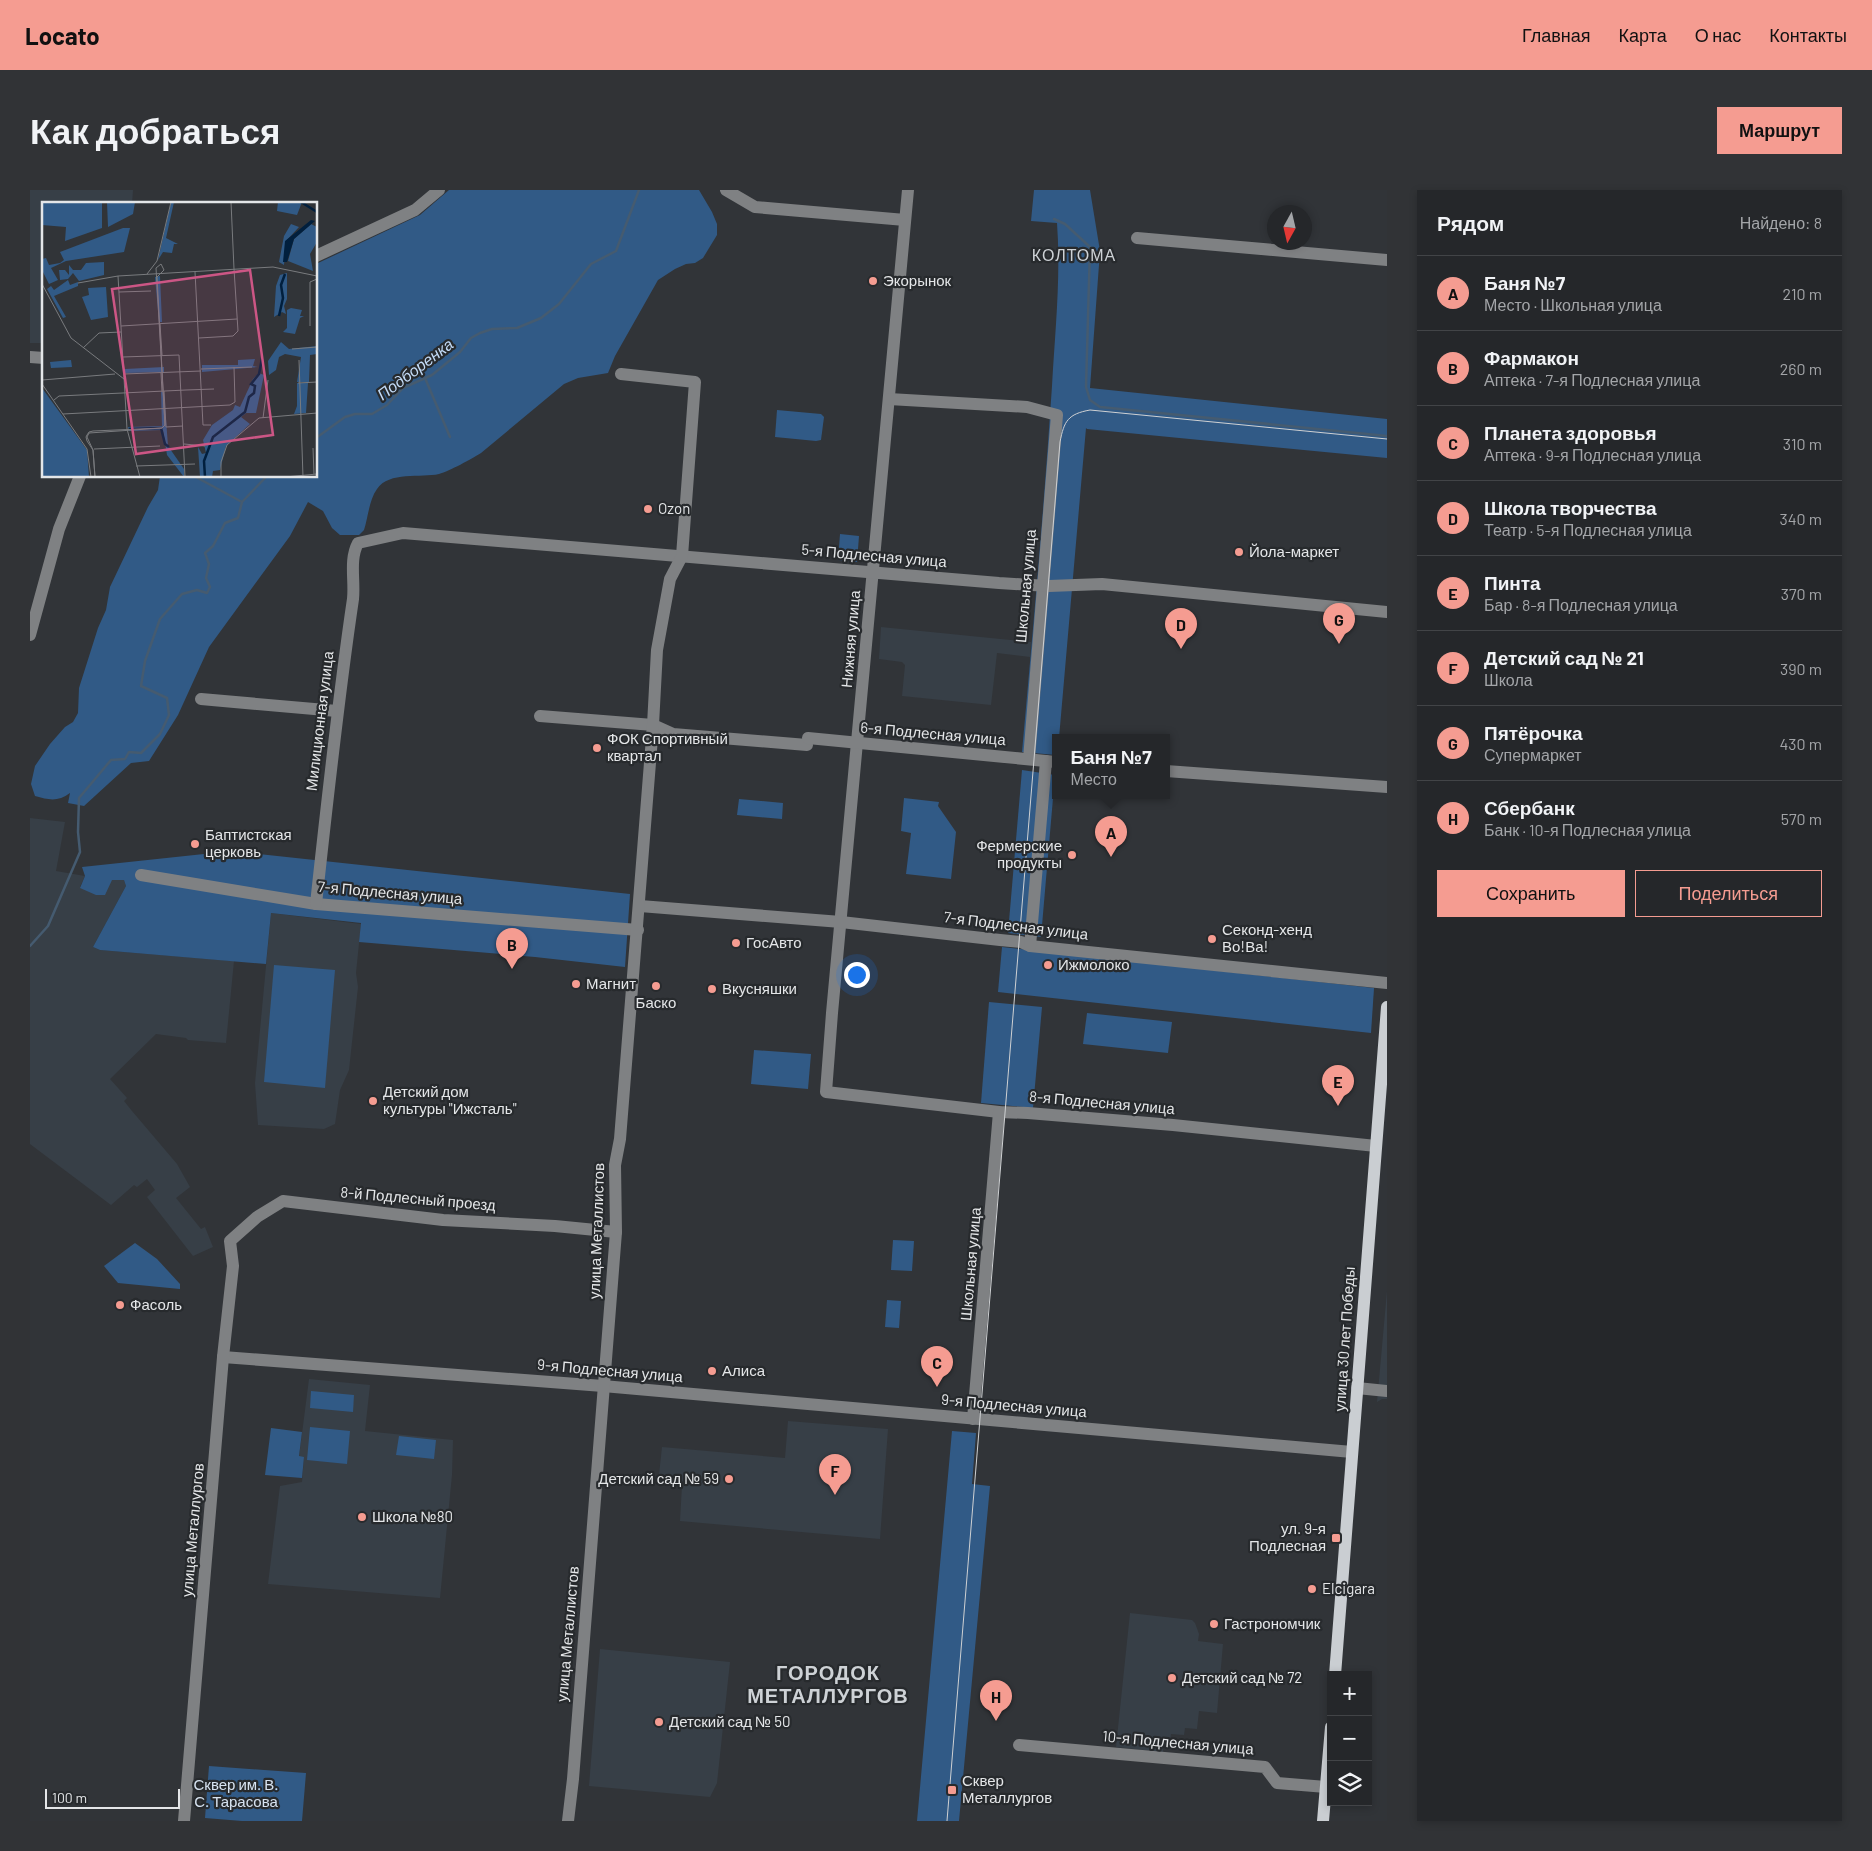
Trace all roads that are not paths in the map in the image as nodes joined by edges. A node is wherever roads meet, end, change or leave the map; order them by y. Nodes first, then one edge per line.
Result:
1 (439, 190) edge
2 (726, 190) edge
3 (908, 190) edge
4 (906, 220) junction
5 (1137, 238) dead end
6 (318, 255) edge
7 (1387, 260) edge
8 (621, 374) dead end
9 (889, 399) junction
10 (79, 478) edge
11 (358, 543) joint
12 (682, 556) junction
13 (873, 572) junction
14 (1043, 585) junction
15 (1387, 612) edge
16 (30, 635) edge
17 (201, 699) dead end
18 (337, 711) junction
19 (540, 716) dead end
20 (654, 725) junction
21 (858, 743) junction
22 (1029, 759) junction
23 (1051, 762) edge
24 (1170, 771) edge
25 (1387, 787) edge
26 (140, 875) dead end
27 (316, 904) junction
28 (640, 906) junction
29 (841, 922) junction
30 (638, 930) junction
31 (1030, 946) junction
32 (1387, 983) edge
33 (1387, 1007) edge
34 (826, 1092) joint
35 (999, 1112) junction
36 (1376, 1146) junction
37 (616, 1232) junction
38 (230, 1241) joint
39 (223, 1357) junction
40 (603, 1386) junction
41 (1357, 1388) junction
42 (1387, 1391) edge
43 (973, 1419) junction
44 (1352, 1452) junction
45 (1335, 1671) edge
46 (1019, 1745) dead end
47 (1328, 1761) edge
48 (1326, 1787) junction
49 (184, 1821) edge
50 (568, 1821) edge
51 (1323, 1821) edge

1 - 6 street
2 - 4 street
3 - 4 street, Нижняя улица
4 - 9 street, Нижняя улица
5 - 7 street
8 - 12 street
9 - 13 street, Нижняя улица
9 - 14 street, Школьная улица
10 - 16 street
11 - 12 street, 5-я Подлесная улица
11 - 18 street, Милиционная улица
12 - 13 street, 5-я Подлесная улица
12 - 20 street, улица Металлистов
13 - 14 street, 5-я Подлесная улица
13 - 21 street, Нижняя улица
14 - 15 street, 5-я Подлесная улица
14 - 22 street, Школьная улица
17 - 18 street
18 - 27 street, Милиционная улица
19 - 20 street, 6-я Подлесная улица
20 - 21 street, 6-я Подлесная улица
20 - 28 street, улица Металлистов
21 - 22 street, 6-я Подлесная улица
21 - 29 street, Нижняя улица
22 - 23 street, 6-я Подлесная улица
23 - 31 street
24 - 25 street
26 - 27 street, 7-я Подлесная улица
27 - 30 street, 7-я Подлесная улица
28 - 29 street, 7-я Подлесная улица
28 - 30 street, улица Металлистов
29 - 31 street, 7-я Подлесная улица
29 - 34 street, Нижняя улица
30 - 37 street, улица Металлистов
31 - 32 street, 7-я Подлесная улица
33 - 36 main road, улица 30 лет Победы
34 - 35 street, 8-я Подлесная улица
35 - 36 street, 8-я Подлесная улица
35 - 43 street, Школьная улица
36 - 41 main road, улица 30 лет Победы
37 - 38 street, 8-й Подлесный проезд
37 - 40 street, улица Металлистов
38 - 39 street, улица Металлургов
39 - 40 street, 9-я Подлесная улица
39 - 49 street, улица Металлургов
40 - 43 street, 9-я Подлесная улица
40 - 50 street, улица Металлистов
41 - 42 street
41 - 44 main road, улица 30 лет Победы
43 - 44 street, 9-я Подлесная улица
44 - 45 main road, улица 30 лет Победы
46 - 48 street, 10-я Подлесная улица
47 - 48 main road
48 - 51 main road

